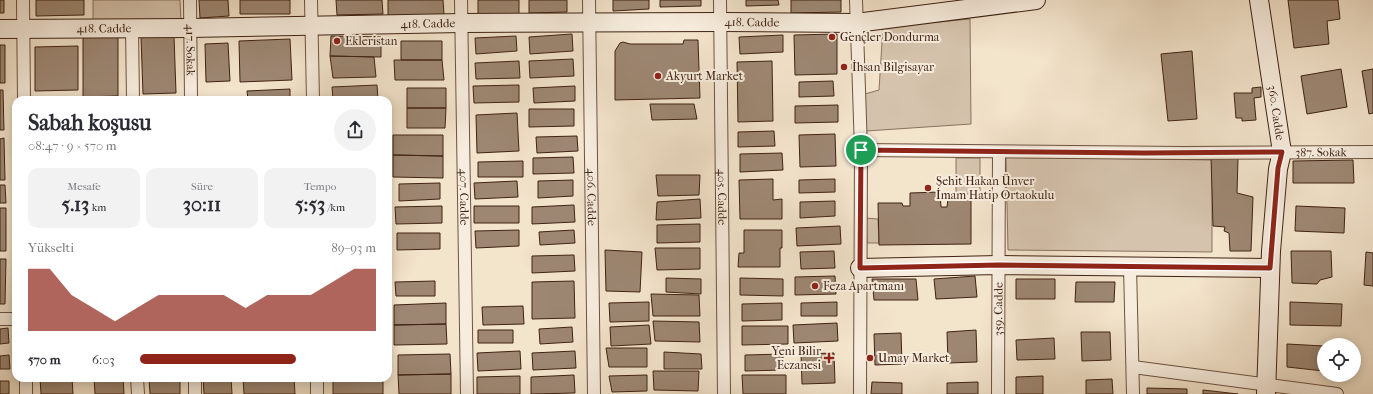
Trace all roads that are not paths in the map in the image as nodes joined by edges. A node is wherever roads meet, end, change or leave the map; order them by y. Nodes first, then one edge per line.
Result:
1 (23, 0) edge
2 (190, 0) edge
3 (311, 0) edge
4 (462, 0) edge
5 (589, 0) edge
6 (720, 0) edge
7 (856, 0) edge
8 (1036, 0) edge
9 (1259, 0) edge
10 (590, 22) junction
11 (721, 22) junction
12 (462, 23) junction
13 (856, 23) junction
14 (312, 25) junction
15 (132, 28) junction
16 (190, 28) junction
17 (0, 29) edge
18 (24, 29) junction
19 (24, 96) edge
20 (133, 96) edge
21 (191, 96) edge
22 (313, 96) edge
23 (861, 150) junction
24 (999, 152) junction
25 (1282, 152) junction
26 (1373, 152) edge
27 (999, 265) junction
28 (1130, 266) junction
29 (860, 268) junction
30 (1270, 268) junction
31 (0, 319) edge
32 (12, 319) edge
33 (1133, 367) junction
34 (26, 382) edge
35 (137, 382) edge
36 (195, 382) edge
37 (317, 382) edge
38 (1266, 390) edge
39 (26, 394) edge
40 (138, 394) edge
41 (196, 394) edge
42 (317, 394) edge
43 (467, 394) edge
44 (594, 394) edge
45 (724, 394) edge
46 (860, 394) edge
47 (998, 394) edge
48 (1133, 394) edge
49 (1337, 394) edge

1 - 18 street
2 - 16 street, 417. Sokak
3 - 14 street
4 - 12 street, 407. Cadde
5 - 10 street, 406. Cadde
6 - 11 street, 405. Cadde
7 - 13 street
8 - 13 street, 418. Cadde
9 - 25 street, 360. Cadde
10 - 11 street, 418. Cadde
10 - 12 street, 418. Cadde
10 - 44 street, 406. Cadde
11 - 13 street, 418. Cadde
11 - 45 street, 405. Cadde
12 - 14 street, 418. Cadde
12 - 43 street, 407. Cadde
13 - 23 street
14 - 16 street, 418. Cadde
14 - 22 street
15 - 16 street, 418. Cadde
15 - 18 street, 418. Cadde
15 - 20 street
16 - 21 street, 417. Sokak
17 - 18 street, 418. Cadde
18 - 19 street
23 - 24 street, 387. Sokak
23 - 29 street
24 - 25 street, 387. Sokak
24 - 27 street, 359. Cadde
25 - 26 street, 387. Sokak
25 - 30 street, 360. Cadde
27 - 28 street
27 - 29 street
27 - 47 street, 359. Cadde
28 - 30 street
28 - 33 street
29 - 46 street
30 - 38 street, 360. Cadde
31 - 32 street
33 - 38 street
33 - 48 street
34 - 39 street
35 - 40 street
36 - 41 street
37 - 42 street
38 - 49 street

